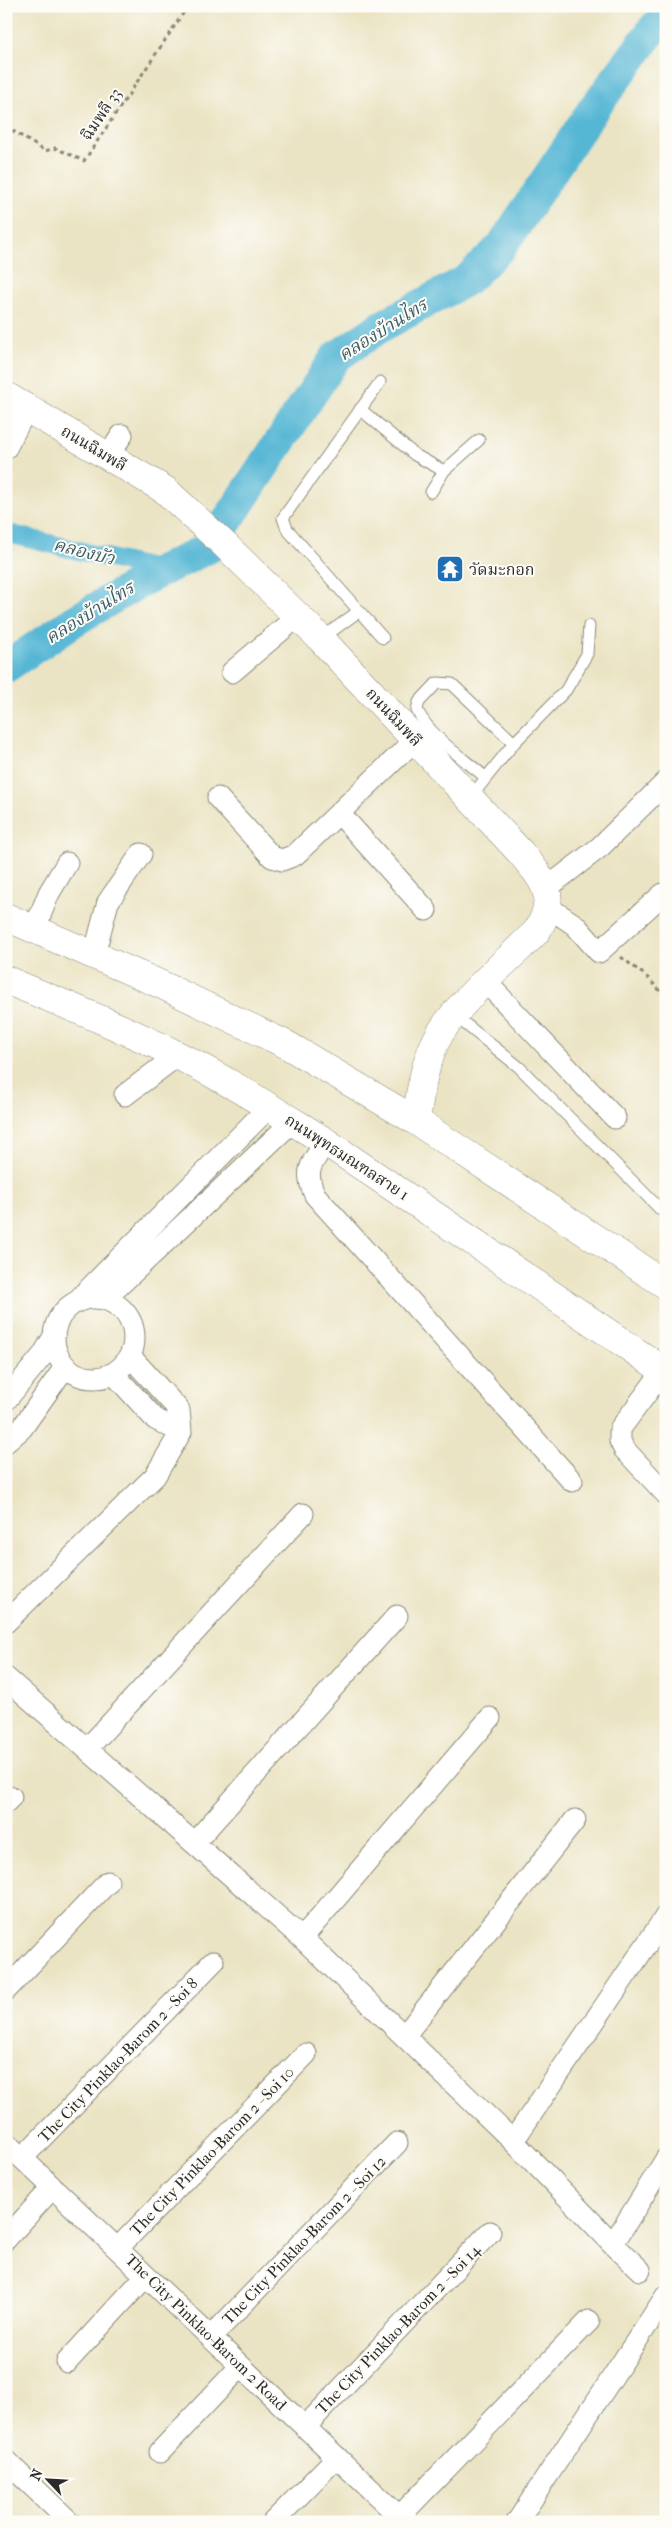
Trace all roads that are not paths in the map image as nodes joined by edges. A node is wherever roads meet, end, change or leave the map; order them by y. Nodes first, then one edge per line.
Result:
1 (380, 382) dead end
2 (17, 402) edge
3 (360, 409) junction
4 (479, 440) dead end
5 (6, 448) edge
6 (444, 471) junction
7 (432, 492) dead end
8 (359, 611) junction
9 (298, 616) junction
10 (589, 626) dead end
11 (384, 638) dead end
12 (321, 639) junction
13 (232, 672) dead end
14 (416, 740) junction
15 (514, 743) junction
16 (485, 777) junction
17 (666, 782) edge
18 (218, 798) dead end
19 (469, 799) junction
20 (340, 814) junction
21 (140, 854) dead end
22 (67, 863) dead end
23 (663, 894) dead end
24 (547, 898) junction
25 (426, 910) dead end
26 (6, 917) edge
27 (36, 928) junction
28 (94, 955) junction
29 (6, 980) edge
30 (486, 982) junction
31 (454, 1016) junction
32 (178, 1056) junction
33 (125, 1095) dead end
34 (269, 1106) junction
35 (615, 1118) dead end
36 (416, 1121) junction
37 (292, 1122) junction
38 (326, 1142) junction
39 (661, 1210) dead end
40 (666, 1285) edge
41 (105, 1299) junction
42 (76, 1302) junction
43 (54, 1336) junction
44 (130, 1356) junction
45 (65, 1367) junction
46 (664, 1372) edge
47 (114, 1374) junction
48 (6, 1400) edge
49 (181, 1432) junction
50 (6, 1442) edge
51 (572, 1482) dead end
52 (666, 1494) edge
53 (303, 1514) dead end
54 (397, 1616) dead end
55 (6, 1622) edge
56 (6, 1678) edge
57 (490, 1718) dead end
58 (87, 1749) junction
59 (576, 1820) dead end
60 (194, 1843) junction
61 (108, 1882) dead end
62 (666, 1916) edge
63 (302, 1938) junction
64 (214, 1962) dead end
65 (6, 1990) edge
66 (405, 2035) junction
67 (306, 2054) dead end
68 (513, 2141) junction
69 (6, 2142) edge
70 (397, 2143) dead end
71 (22, 2158) junction
72 (666, 2159) edge
73 (53, 2187) junction
74 (490, 2232) dead end
75 (6, 2239) edge
76 (612, 2244) junction
77 (118, 2248) junction
78 (640, 2270) dead end
79 (146, 2276) junction
80 (666, 2296) edge
81 (589, 2321) dead end
82 (211, 2337) junction
83 (67, 2362) dead end
84 (241, 2366) junction
85 (305, 2426) junction
86 (160, 2452) dead end
87 (337, 2457) junction
88 (6, 2461) edge
89 (402, 2519) edge
90 (70, 2522) edge
91 (273, 2522) edge
92 (517, 2522) edge

1 - 3 lane
2 - 5 street
2 - 9 main road, ถนนฉิมพลี
3 - 6 lane
3 - 8 lane
4 - 6 lane
6 - 7 lane
8 - 11 lane
8 - 12 lane
9 - 12 main road, ถนนฉิมพลี
9 - 13 street
10 - 15 lane
12 - 14 main road, ถนนฉิมพลี
14 - 19 main road, ถนนฉิมพลี
14 - 20 street
15 - 16 lane
15 - 16 lane
16 - 19 lane
17 - 24 street
18 - 20 street
19 - 24 main road, ถนนฉิมพลี
20 - 25 street
21 - 28 street
22 - 27 street
23 - 24 street
24 - 30 main road
26 - 27 main road
27 - 28 main road
28 - 36 main road
29 - 32 main road, ถนนพุทธมณฑลสาย 1
30 - 31 main road
30 - 35 street
31 - 36 main road
31 - 39 lane
32 - 33 street
32 - 34 main road, ถนนพุทธมณฑลสาย 1
34 - 37 main road, ถนนพุทธมณฑลสาย 1
34 - 42 street
36 - 40 main road
37 - 38 main road, ถนนพุทธมณฑลสาย 1
37 - 41 street
38 - 46 main road, ถนนพุทธมณฑลสาย 1
38 - 51 street
41 - 42 street
41 - 44 street
42 - 43 street
43 - 45 street
43 - 48 street
44 - 47 street
44 - 49 street
45 - 47 street
45 - 50 street
46 - 52 street
47 - 49 street
49 - 55 street
53 - 58 street
54 - 60 street
56 - 58 street
57 - 63 street
58 - 60 street
59 - 66 street
60 - 63 street
61 - 65 street
62 - 68 street
63 - 66 street
64 - 71 street, The City Pinklao-Barom 2 - Soi 8
66 - 68 street
67 - 77 street, The City Pinklao-Barom 2 - Soi 10
68 - 76 street
69 - 71 street, The City Pinklao-Barom 2 Road
70 - 82 street, The City Pinklao-Barom 2 - Soi 12
71 - 73 street, The City Pinklao-Barom 2 Road
72 - 76 street
73 - 75 street
73 - 77 street, The City Pinklao-Barom 2 Road
74 - 85 street, The City Pinklao-Barom 2 - Soi 14
76 - 78 street
77 - 79 street, The City Pinklao-Barom 2 Road
79 - 82 street, The City Pinklao-Barom 2 Road
79 - 83 street
80 - 92 street
81 - 89 street
82 - 84 street, The City Pinklao-Barom 2 Road
84 - 85 street, The City Pinklao-Barom 2 Road
84 - 86 street
85 - 87 street, The City Pinklao-Barom 2 Road
87 - 89 street, The City Pinklao-Barom 2 Road
87 - 91 street
88 - 90 street

